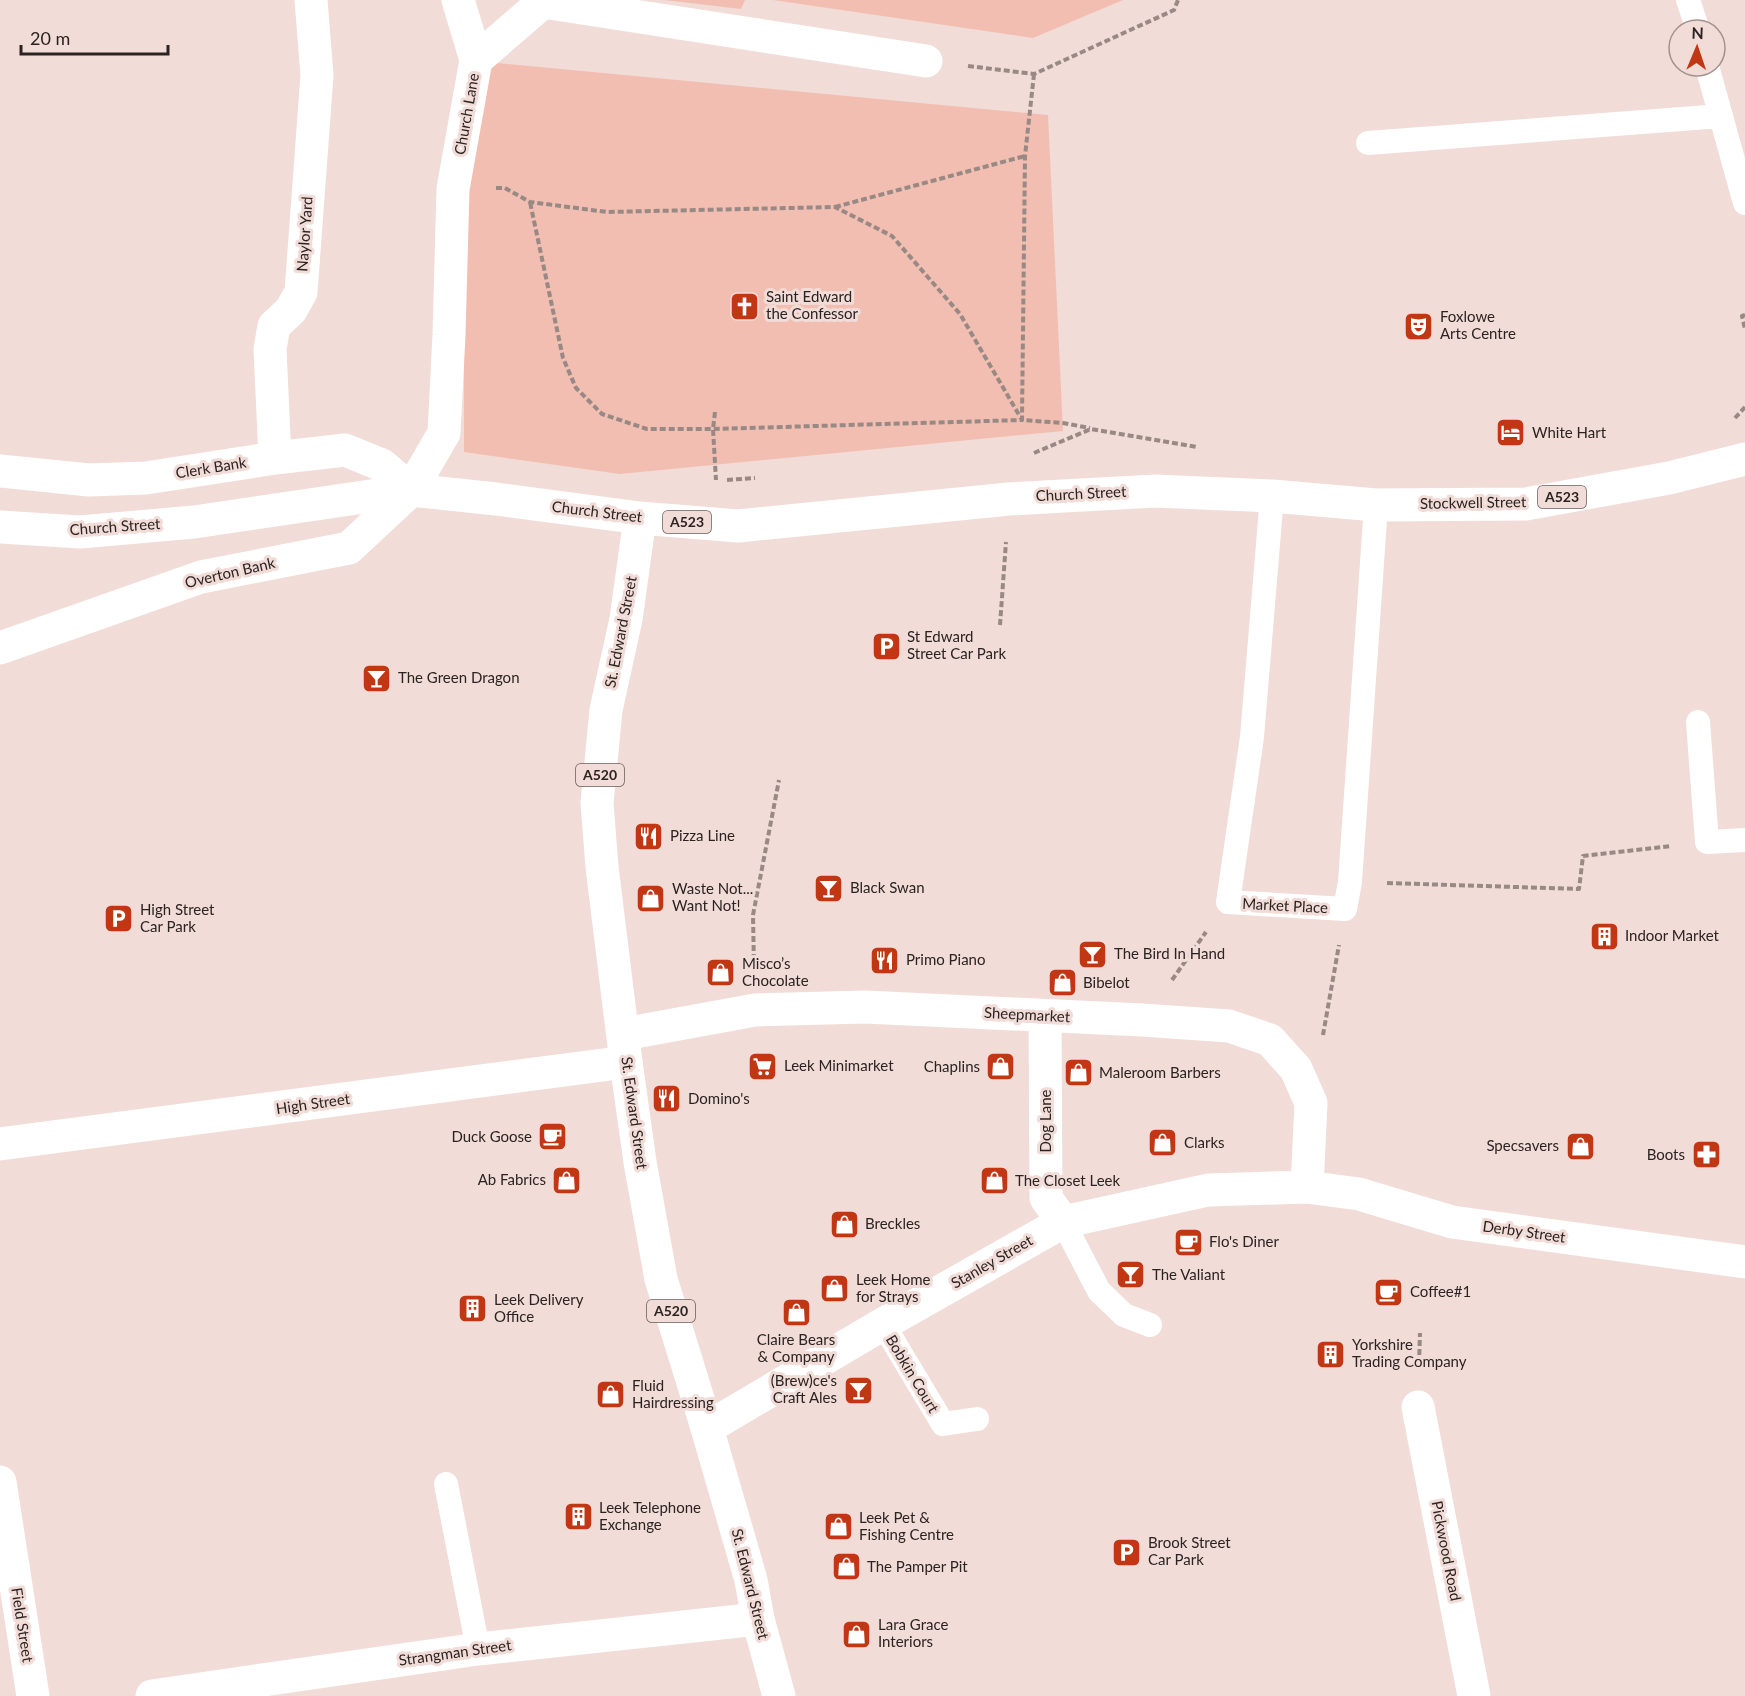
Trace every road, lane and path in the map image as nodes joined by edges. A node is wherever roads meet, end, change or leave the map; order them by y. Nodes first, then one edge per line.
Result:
1 (311, 0) edge
2 (458, 0) edge
3 (1178, 0) edge
4 (1690, 0) edge
5 (543, 1) edge
6 (1695, 18) edge
7 (476, 60) junction
8 (926, 61) joint
9 (1034, 75) junction
10 (1711, 78) edge
11 (1722, 116) junction
12 (1368, 143) dead end
13 (1025, 156) junction
14 (453, 189) junction
15 (530, 202) junction
16 (1745, 203) edge
17 (835, 207) junction
18 (1745, 315) edge
19 (1745, 329) edge
20 (715, 412) dead end
21 (1023, 420) junction
22 (713, 429) junction
23 (1091, 429) dead end
24 (275, 458) junction
25 (1745, 459) edge
26 (0, 471) edge
27 (715, 480) dead end
28 (411, 490) junction
29 (1272, 496) junction
30 (1009, 499) junction
31 (1376, 505) junction
32 (640, 518) junction
33 (0, 526) edge
34 (1000, 625) dead end
35 (0, 648) edge
36 (1698, 722) dead end
37 (779, 780) dead end
38 (1745, 840) edge
39 (1707, 842) junction
40 (1350, 882) junction
41 (1228, 903) junction
42 (1345, 909) junction
43 (755, 1010) junction
44 (1045, 1016) junction
45 (1143, 1020) junction
46 (625, 1048) junction
47 (1311, 1103) junction
48 (0, 1144) edge
49 (1307, 1187) junction
50 (1063, 1222) junction
51 (1745, 1262) edge
52 (883, 1324) junction
53 (1150, 1325) dead end
54 (1418, 1407) dead end
55 (977, 1419) dead end
56 (707, 1428) junction
57 (0, 1482) edge
58 (446, 1484) dead end
59 (758, 1619) junction
60 (478, 1649) junction
61 (33, 1696) edge
62 (152, 1696) edge
63 (779, 1696) edge
64 (1474, 1696) edge

1 - 24 main road, Naylor Yard
2 - 7 main road
3 - 9 path
4 - 6 lane
5 - 7 main road, Church Lane
5 - 8 main road, Church Lane
7 - 14 main road, Church Lane
8 - 9 path
9 - 13 path
10 - 11 lane
11 - 12 lane
11 - 16 lane
13 - 17 path
13 - 21 path
14 - 15 path
14 - 28 main road, Church Lane
15 - 17 path
15 - 22 path
17 - 21 path
18 - 19 path
20 - 22 path
21 - 22 path
21 - 23 path
22 - 27 path
24 - 26 main road, Clerk Bank
24 - 28 main road, Clerk Bank
25 - 31 main road, Stockwell Street / A523
28 - 32 main road, Church Street / A523
28 - 33 main road, Church Street / A523
28 - 35 main road, Overton Bank
29 - 30 main road, Church Street / A523
29 - 31 main road, Church Street / A523
29 - 41 lane, Market Place
30 - 32 main road, Church Street / A523
30 - 34 path
31 - 40 lane, Market Place
32 - 46 main road, St. Edward Street / A520
36 - 39 lane
37 - 43 path
38 - 39 lane
39 - 40 path
40 - 42 lane, Market Place
41 - 42 lane, Market Place
41 - 45 path
42 - 47 path
43 - 44 main road, Sheepmarket
43 - 46 main road, Sheepmarket
44 - 45 main road, Sheepmarket
44 - 50 main road, Dog Lane
45 - 47 main road, Sheepmarket
46 - 48 main road, High Street
46 - 56 main road, St. Edward Street / A520
47 - 49 main road, Sheepmarket
49 - 50 main road, Stanley Street
49 - 51 main road, Derby Street
50 - 52 main road, Stanley Street
50 - 53 lane
52 - 55 lane, Bobkin Court
52 - 56 main road, Stanley Street
54 - 64 main road, Pickwood Road
56 - 59 main road, St. Edward Street / A520
57 - 61 main road, Field Street
58 - 60 lane
59 - 60 main road, Strangman Street
59 - 63 main road, St. Edward Street / A520
60 - 62 main road, Strangman Street

